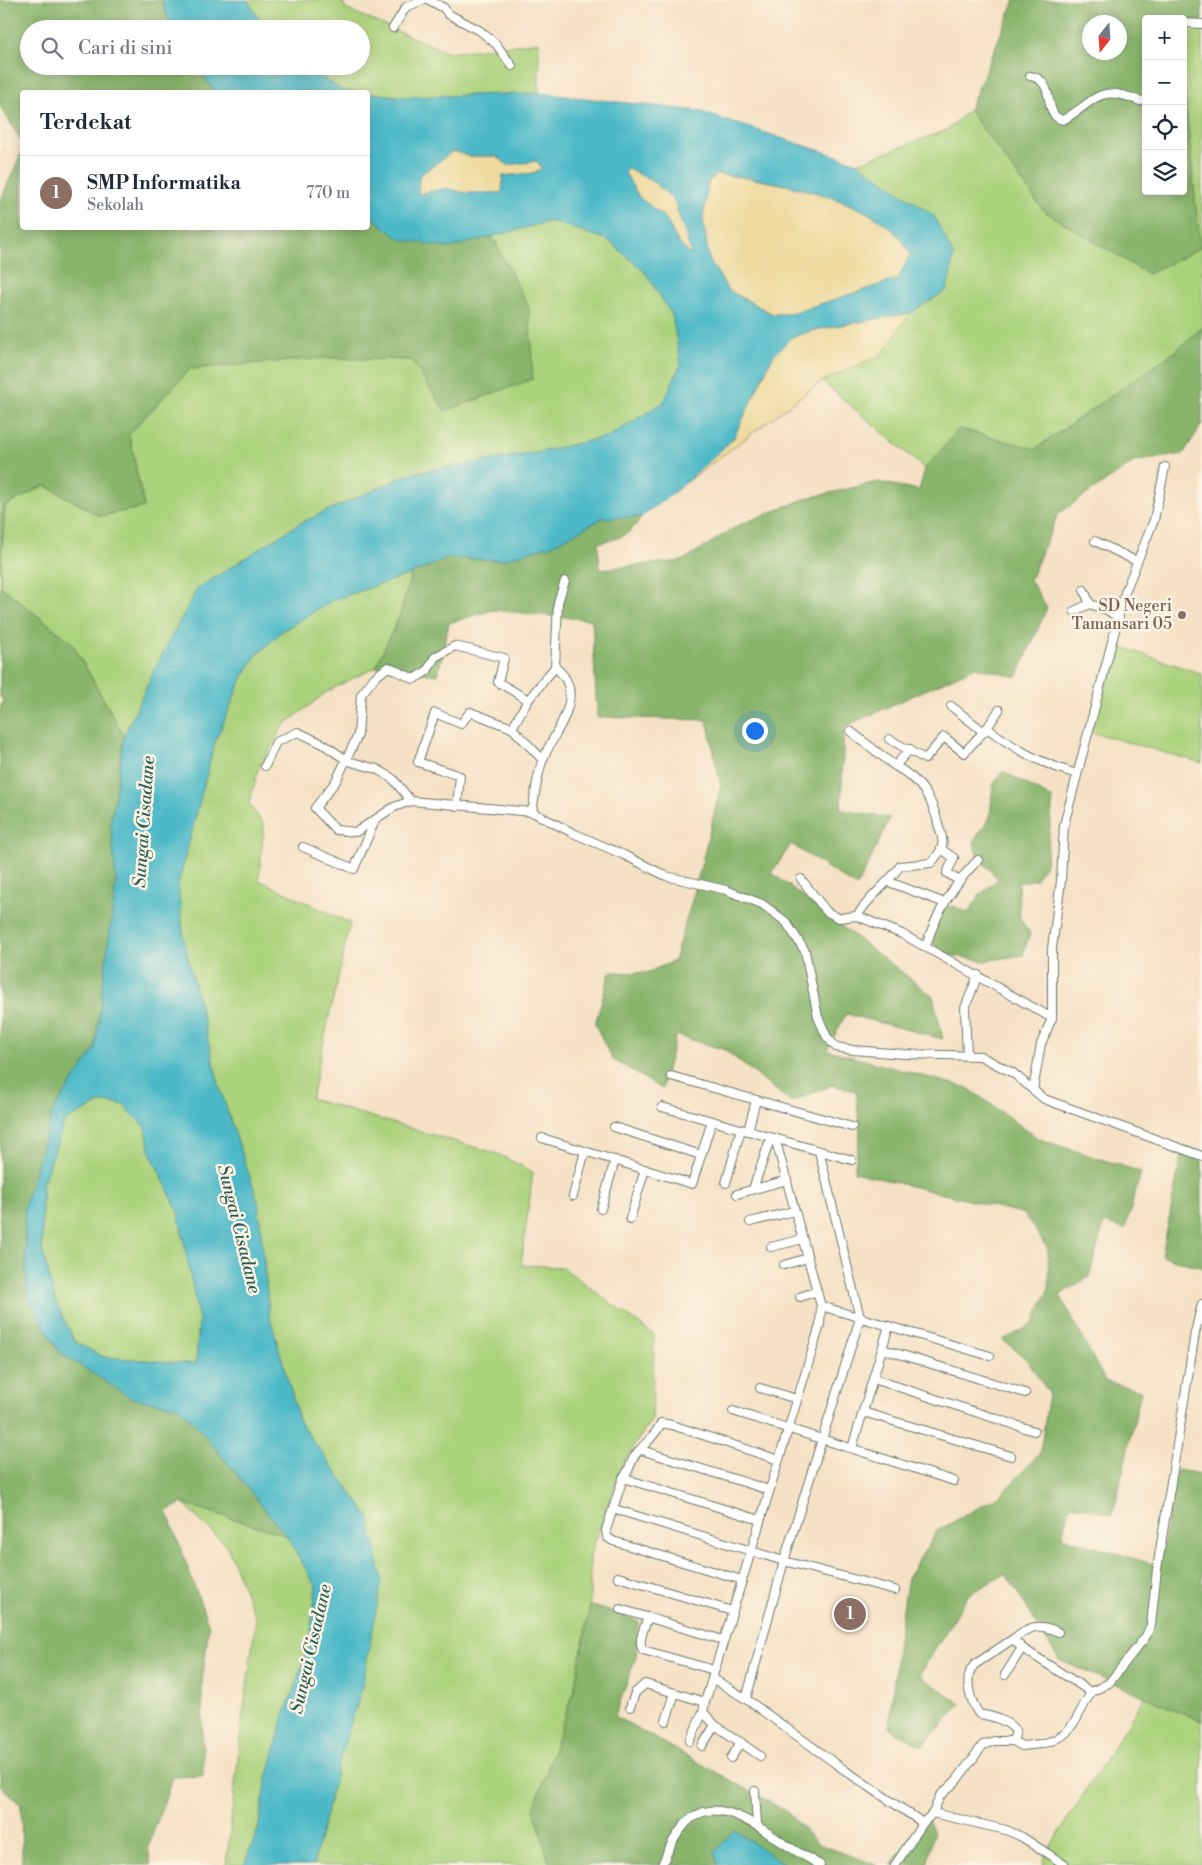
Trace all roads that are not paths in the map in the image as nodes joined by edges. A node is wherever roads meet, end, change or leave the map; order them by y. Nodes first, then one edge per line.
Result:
1 (423, 0) edge
2 (429, 0) edge
3 (1187, 23) edge
4 (1202, 24) edge
5 (393, 28) dead end
6 (512, 66) dead end
7 (1030, 76) dead end
8 (1142, 101) edge
9 (1165, 467) dead end
10 (1095, 542) dead end
11 (1136, 561) junction
12 (565, 581) dead end
13 (1084, 590) dead end
14 (1090, 604) junction
15 (1074, 610) dead end
16 (1119, 618) junction
17 (555, 667) junction
18 (528, 700) junction
19 (951, 706) dead end
20 (999, 710) dead end
21 (512, 728) junction
22 (985, 730) junction
23 (850, 731) dead end
24 (889, 739) dead end
25 (910, 749) junction
26 (543, 760) junction
27 (348, 761) junction
28 (265, 766) dead end
29 (895, 766) junction
30 (1077, 774) junction
31 (411, 801) junction
32 (457, 806) junction
33 (532, 812) junction
34 (374, 821) junction
35 (303, 847) dead end
36 (941, 849) junction
37 (978, 860) dead end
38 (801, 879) dead end
39 (958, 880) junction
40 (889, 882) junction
41 (944, 903) junction
42 (857, 916) junction
43 (926, 946) junction
44 (978, 975) junction
45 (1052, 1018) junction
46 (967, 1055) junction
47 (671, 1076) dead end
48 (1033, 1090) junction
49 (756, 1100) junction
50 (662, 1107) dead end
51 (712, 1121) junction
52 (614, 1127) dead end
53 (852, 1127) dead end
54 (745, 1130) junction
55 (542, 1138) dead end
56 (773, 1138) junction
57 (585, 1151) junction
58 (819, 1151) junction
59 (701, 1155) junction
60 (1202, 1156) edge
61 (615, 1160) junction
62 (852, 1160) dead end
63 (645, 1170) junction
64 (787, 1180) junction
65 (726, 1184) dead end
66 (753, 1189) junction
67 (737, 1194) dead end
68 (573, 1196) dead end
69 (601, 1209) dead end
70 (794, 1211) junction
71 (630, 1219) dead end
72 (750, 1222) dead end
73 (803, 1239) junction
74 (771, 1247) dead end
75 (808, 1258) junction
76 (784, 1265) dead end
77 (817, 1291) junction
78 (800, 1296) dead end
79 (1202, 1304) edge
80 (822, 1306) junction
81 (860, 1318) junction
82 (889, 1326) junction
83 (883, 1349) junction
84 (990, 1356) dead end
85 (874, 1379) junction
86 (760, 1388) dead end
87 (1026, 1393) dead end
88 (797, 1399) junction
89 (732, 1411) dead end
90 (863, 1412) junction
91 (788, 1428) junction
92 (1034, 1431) dead end
93 (823, 1439) junction
94 (852, 1448) junction
95 (641, 1450) junction
96 (1011, 1456) dead end
97 (779, 1460) junction
98 (623, 1478) junction
99 (954, 1481) dead end
100 (769, 1490) junction
101 (614, 1509) junction
102 (760, 1520) junction
103 (751, 1550) junction
104 (784, 1561) junction
105 (618, 1577) dead end
106 (742, 1580) junction
107 (895, 1590) dead end
108 (620, 1609) dead end
109 (732, 1611) junction
110 (648, 1617) junction
111 (1058, 1632) dead end
112 (1013, 1639) junction
113 (723, 1640) junction
114 (1022, 1648) junction
115 (713, 1674) junction
116 (1005, 1675) dead end
117 (1091, 1692) junction
118 (675, 1693) junction
119 (746, 1699) junction
120 (704, 1702) junction
121 (630, 1707) dead end
122 (703, 1712) junction
123 (666, 1721) dead end
124 (715, 1725) junction
125 (690, 1741) dead end
126 (1013, 1741) junction
127 (741, 1742) junction
128 (702, 1746) dead end
129 (760, 1756) dead end
130 (731, 1758) dead end
131 (755, 1791) dead end
132 (933, 1813) junction
133 (923, 1823) junction
134 (757, 1824) junction
135 (662, 1865) edge
136 (820, 1865) edge
137 (895, 1865) edge
138 (1065, 1865) edge

1 - 5 street
2 - 6 street
3 - 4 street
7 - 8 street
9 - 11 street
10 - 11 street
11 - 16 street
12 - 17 street
13 - 14 street
14 - 15 street
14 - 16 street
16 - 30 street
17 - 18 street
17 - 26 street
18 - 21 street
18 - 27 street
19 - 22 street
20 - 22 street
21 - 26 street
21 - 32 street
22 - 25 street
22 - 30 street
23 - 29 street
24 - 25 street
25 - 29 street
26 - 33 street
27 - 28 street
27 - 31 street
27 - 34 street
29 - 36 street
30 - 45 street
31 - 32 street
31 - 34 street
32 - 33 street
33 - 46 street
34 - 35 street
36 - 39 street
36 - 40 street
37 - 39 street
38 - 42 street
39 - 41 street
40 - 41 street
40 - 42 street
41 - 43 street
42 - 43 street
43 - 44 street
44 - 45 street
44 - 46 street
45 - 48 street
46 - 48 street
47 - 49 street
48 - 60 street
49 - 53 street
49 - 54 street
50 - 51 street
51 - 54 street
51 - 59 street
52 - 59 street
54 - 56 street
54 - 65 street
55 - 57 street
56 - 58 street
56 - 64 street
56 - 66 street
57 - 61 street
57 - 68 street
58 - 62 street
58 - 81 street
59 - 63 street
61 - 63 street
61 - 69 street
63 - 71 street
64 - 66 street
64 - 70 street
66 - 67 street
70 - 72 street
70 - 73 street
73 - 74 street
73 - 75 street
75 - 76 street
75 - 77 street
77 - 78 street
77 - 80 street
79 - 117 street
80 - 81 street
80 - 88 street
81 - 82 street
81 - 93 street
82 - 83 street
82 - 84 street
83 - 85 street
83 - 87 street
85 - 90 street
85 - 92 street
86 - 88 street
88 - 91 street
89 - 91 street
90 - 94 street
90 - 96 street
91 - 93 street
91 - 97 street
93 - 94 street
93 - 104 street
94 - 99 street
95 - 97 street
95 - 98 street
95 - 100 street
97 - 100 street
98 - 101 street
98 - 102 street
100 - 102 street
101 - 103 street
101 - 106 street
102 - 103 street
103 - 104 street
103 - 106 street
104 - 107 street
104 - 119 street
105 - 109 street
106 - 109 street
108 - 110 street
109 - 113 street
110 - 113 street
110 - 115 street
111 - 112 street
112 - 114 street
112 - 126 street
113 - 115 street
114 - 116 street
114 - 117 street
115 - 119 street
115 - 120 street
117 - 126 street
118 - 120 street
118 - 121 street
118 - 123 street
119 - 133 street
120 - 122 street
122 - 124 street
122 - 125 street
124 - 127 street
124 - 128 street
126 - 132 street
127 - 129 street
127 - 130 street
131 - 134 street
132 - 133 street
132 - 138 street
133 - 137 street
134 - 135 street
134 - 136 street

